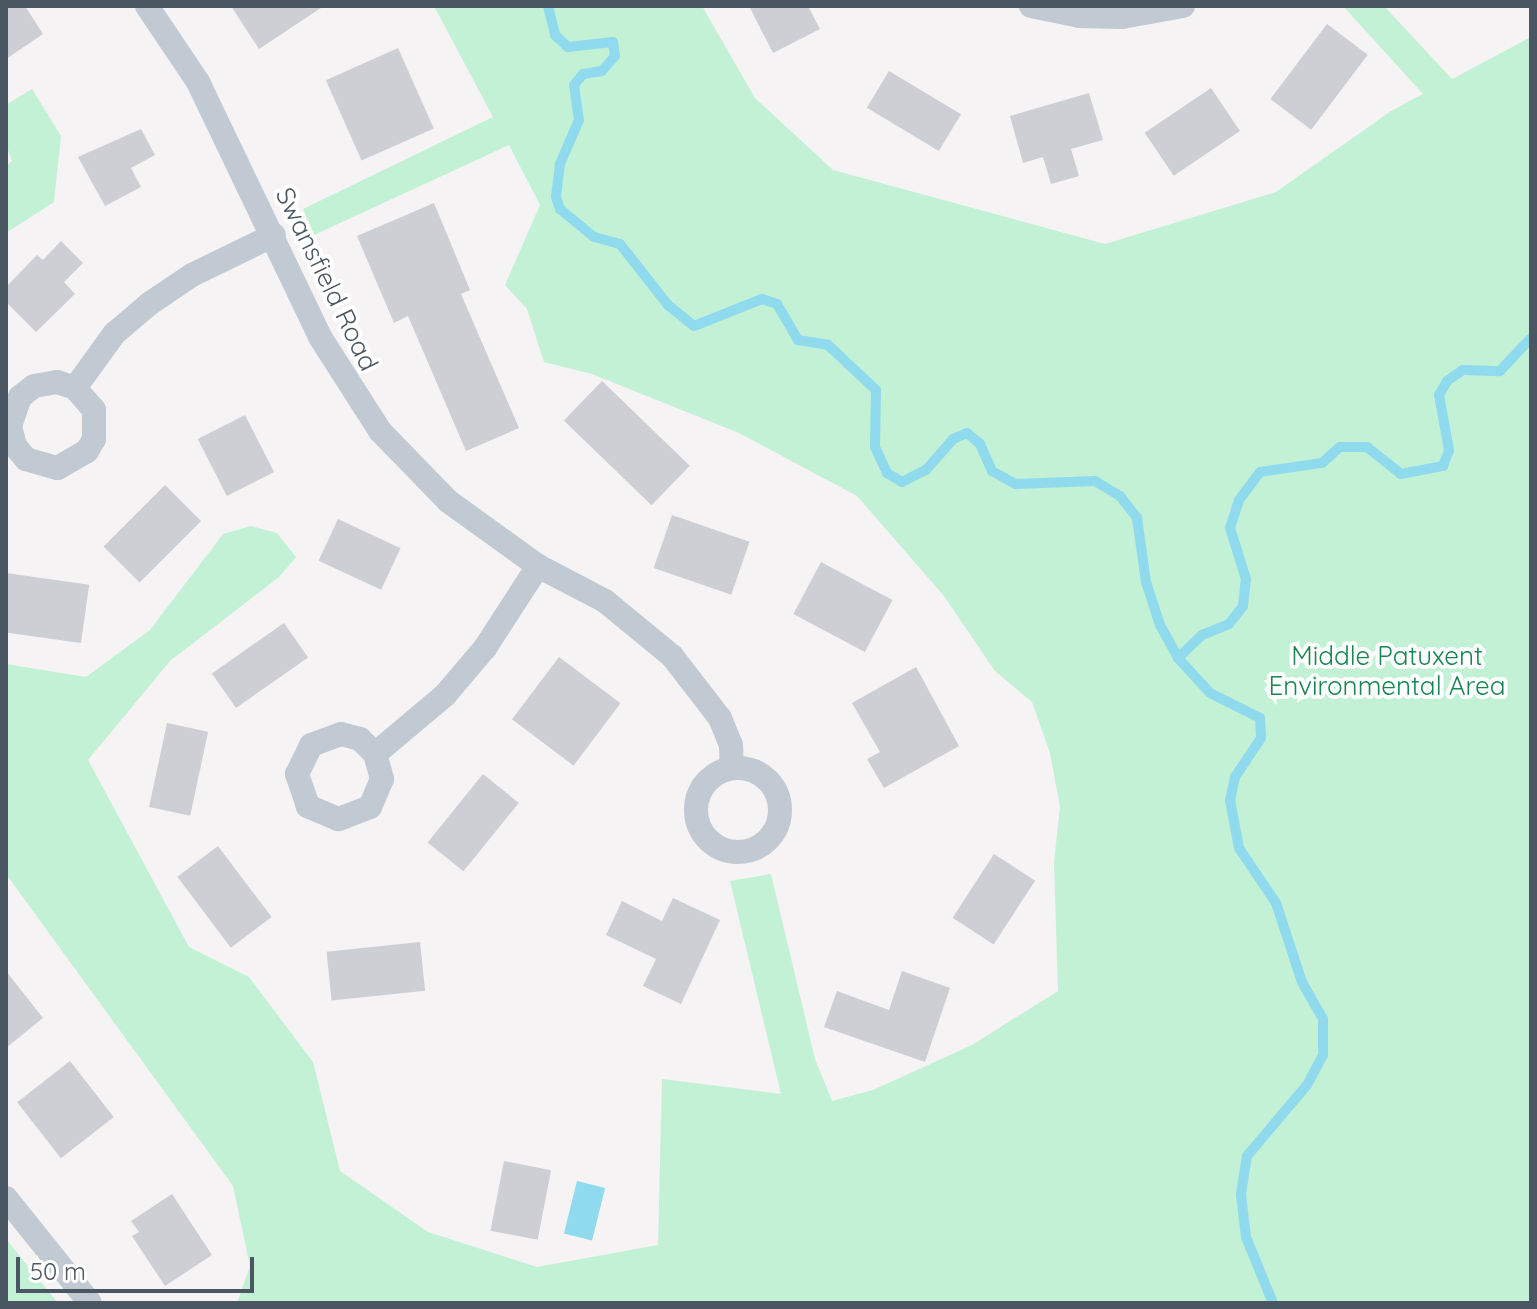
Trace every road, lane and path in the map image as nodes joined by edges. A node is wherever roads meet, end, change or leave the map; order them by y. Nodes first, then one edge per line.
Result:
1 (147, 6) edge
2 (1031, 6) edge
3 (1183, 6) edge
4 (274, 235) junction
5 (75, 388) dead end
6 (538, 566) junction
7 (375, 754) dead end
8 (732, 768) dead end
9 (6, 1198) edge
10 (90, 1303) edge

1 - 4 street, Swansfield Road
2 - 3 street
4 - 5 street
4 - 6 street, Swansfield Road
6 - 7 street
6 - 8 street, Swansfield Road
9 - 10 street

